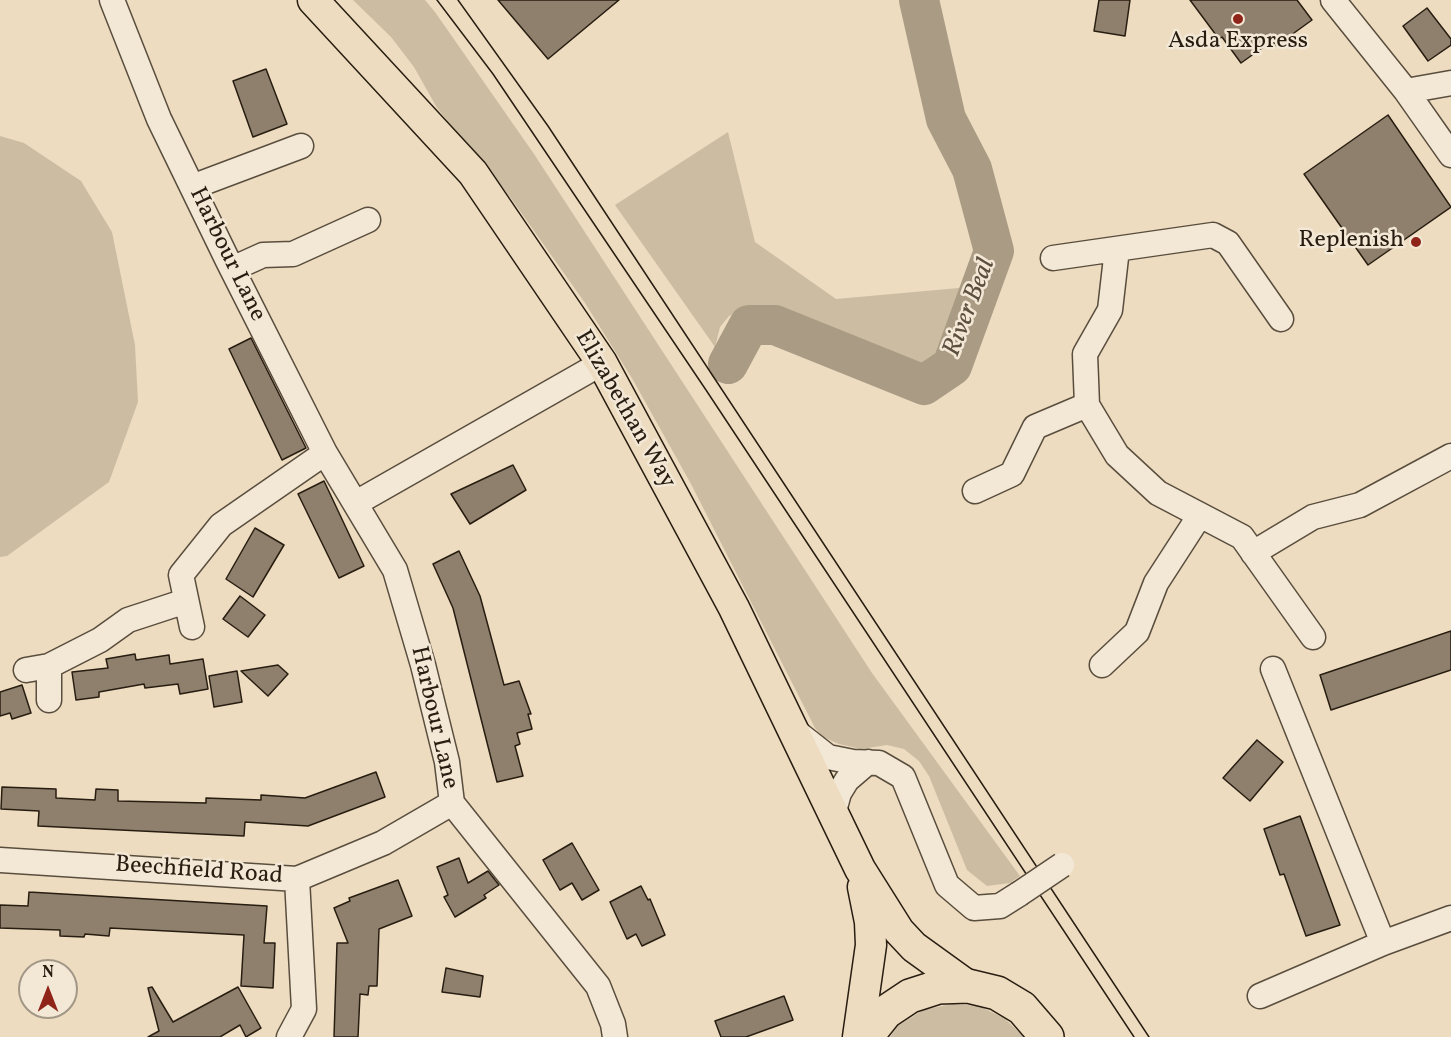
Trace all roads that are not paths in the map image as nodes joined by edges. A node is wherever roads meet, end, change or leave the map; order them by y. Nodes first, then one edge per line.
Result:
1 (112, 0) edge
2 (313, 0) edge
3 (1333, 0) edge
4 (1451, 83) edge
5 (1406, 92) junction
6 (301, 146) dead end
7 (1451, 155) edge
8 (192, 187) junction
9 (368, 220) dead end
10 (1117, 249) junction
11 (1053, 258) dead end
12 (232, 268) junction
13 (1281, 319) dead end
14 (602, 363) junction
15 (1087, 405) junction
16 (325, 453) junction
17 (1451, 456) edge
18 (975, 491) dead end
19 (356, 503) junction
20 (1200, 515) junction
21 (1253, 553) junction
22 (186, 601) junction
23 (192, 627) dead end
24 (1313, 637) dead end
25 (1102, 664) dead end
26 (1273, 669) dead end
27 (49, 700) dead end
28 (794, 729) junction
29 (868, 762) junction
30 (452, 803) junction
31 (834, 811) junction
32 (0, 860) edge
33 (1062, 865) dead end
34 (860, 869) junction
35 (297, 879) junction
36 (1451, 918) edge
37 (1383, 943) junction
38 (968, 986) junction
39 (1260, 996) dead end
40 (289, 1037) edge
41 (615, 1037) edge
42 (858, 1037) edge
43 (866, 1037) edge
44 (1047, 1037) edge

1 - 8 street, Harbour Lane
2 - 14 main road, Elizabethan Way
3 - 5 street
4 - 5 street
5 - 7 street
6 - 8 street
8 - 12 street, Harbour Lane
9 - 12 street
10 - 11 street
10 - 13 street
10 - 15 street
12 - 16 street, Harbour Lane
14 - 19 street
14 - 28 main road, Elizabethan Way
15 - 18 street
15 - 20 street
16 - 19 street, Harbour Lane
16 - 22 street
17 - 21 street
19 - 30 street, Harbour Lane
20 - 21 street
20 - 25 street
21 - 24 street
22 - 23 street
22 - 27 street
26 - 37 street
28 - 29 street
28 - 31 main road, Elizabethan Way
29 - 31 street
29 - 33 street, bridge
30 - 35 street, Beechfield Road
30 - 41 street, Harbour Lane
31 - 34 main road, Elizabethan Way
32 - 35 street, Beechfield Road
34 - 38 main road, Elizabethan Way
34 - 42 main road, Elizabethan Way
35 - 40 street
36 - 37 street
37 - 39 street
38 - 43 highway
38 - 44 highway

